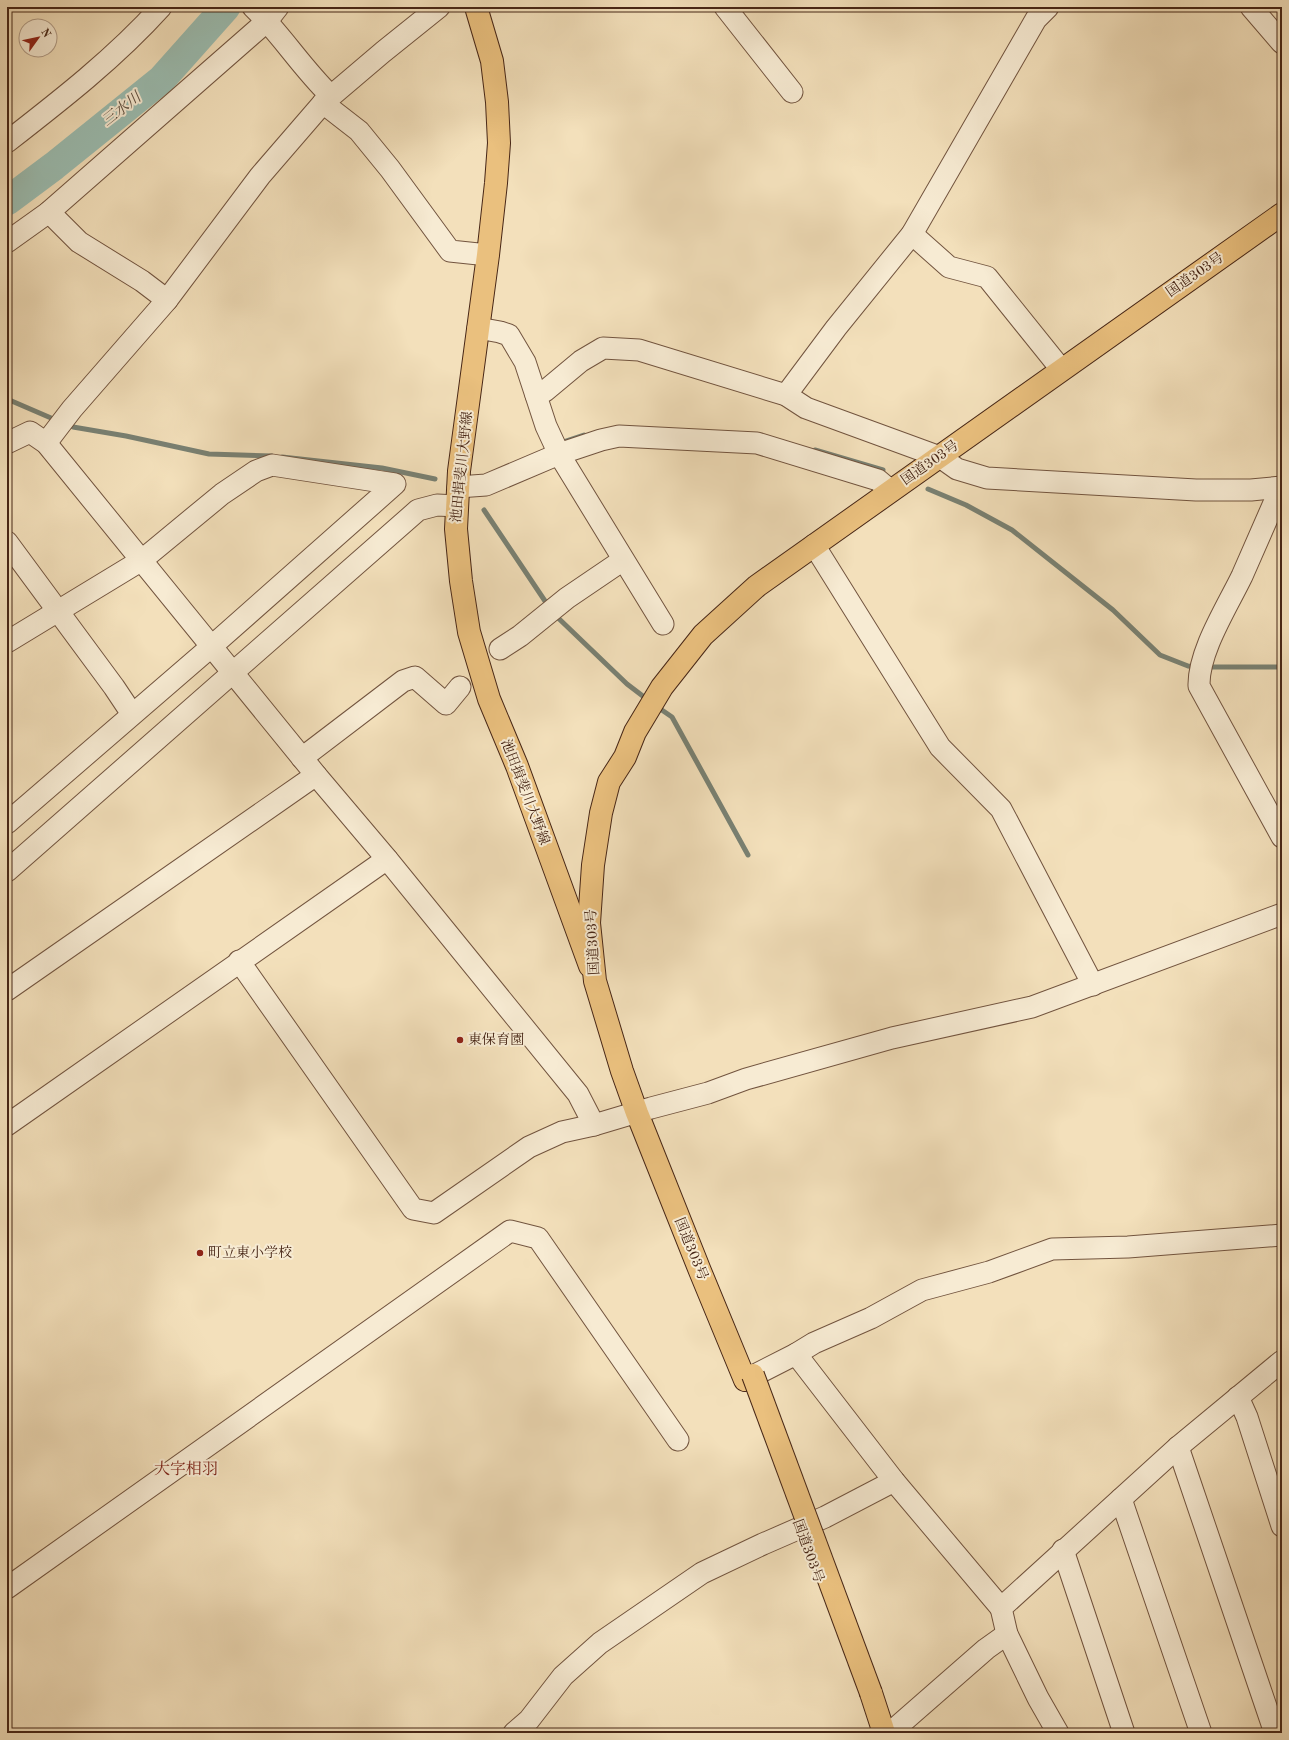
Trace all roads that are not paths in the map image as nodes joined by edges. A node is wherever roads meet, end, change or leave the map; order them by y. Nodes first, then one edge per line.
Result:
1 (161, 7) edge
2 (439, 7) edge
3 (476, 7) edge
4 (725, 7) edge
5 (1048, 7) edge
6 (1251, 7) edge
7 (265, 13) edge
8 (1282, 43) edge
9 (792, 92) dead end
10 (326, 99) junction
11 (7, 142) edge
12 (49, 212) junction
13 (1282, 214) edge
14 (912, 234) junction
15 (7, 242) edge
16 (488, 255) junction
17 (167, 300) junction
18 (478, 328) junction
19 (1061, 369) junction
20 (536, 395) junction
21 (786, 395) junction
22 (51, 437) junction
23 (7, 443) edge
24 (559, 454) junction
25 (940, 457) junction
26 (1282, 487) edge
27 (891, 491) junction
28 (458, 496) junction
29 (7, 542) edge
30 (814, 545) junction
31 (142, 560) junction
32 (623, 560) junction
33 (57, 611) junction
34 (663, 624) dead end
35 (7, 642) edge
36 (212, 646) junction
37 (500, 649) dead end
38 (234, 673) junction
39 (460, 687) dead end
40 (132, 714) junction
41 (625, 757) junction
42 (302, 758) junction
43 (316, 775) junction
44 (7, 822) edge
45 (1282, 837) edge
46 (387, 858) junction
47 (7, 871) edge
48 (1282, 914) edge
49 (239, 961) junction
50 (595, 981) junction
51 (1092, 985) junction
52 (7, 990) edge
53 (644, 1110) junction
54 (10, 1117) edge
55 (594, 1125) junction
56 (1282, 1235) edge
57 (796, 1354) junction
58 (1282, 1361) edge
59 (749, 1377) junction
60 (1238, 1397) junction
61 (678, 1440) dead end
62 (1178, 1447) junction
63 (894, 1481) junction
64 (1121, 1499) junction
65 (1282, 1526) edge
66 (1063, 1550) junction
67 (7, 1588) edge
68 (1001, 1608) junction
69 (1007, 1634) junction
70 (528, 1729) edge
71 (869, 1733) edge
72 (884, 1733) edge
73 (890, 1733) edge
74 (1058, 1733) edge
75 (1124, 1733) edge
76 (1202, 1733) edge
77 (1275, 1733) edge

1 - 11 street
2 - 10 street
3 - 16 main road, 池田揖斐川大野線
4 - 9 street
5 - 14 street
6 - 8 street
7 - 10 street
7 - 12 street
10 - 16 street
10 - 17 street
12 - 15 street
12 - 17 street
13 - 19 main road, 国道303号
14 - 19 street
14 - 21 street
16 - 18 main road, 池田揖斐川大野線
17 - 22 street
18 - 20 street
18 - 28 main road, 池田揖斐川大野線
19 - 25 main road, 国道303号
20 - 21 street
20 - 24 street
21 - 25 street
22 - 23 street
22 - 31 street
24 - 27 street
24 - 28 street
24 - 32 street
25 - 26 street
25 - 27 main road, 国道303号
26 - 45 street
27 - 30 main road, 国道303号
28 - 38 street
28 - 50 main road, 池田揖斐川大野線
29 - 33 street
30 - 41 main road, 国道303号
30 - 51 street
31 - 33 street
31 - 36 street
31 - 36 street
32 - 34 street
32 - 37 street
33 - 35 street
33 - 40 street
36 - 38 street
36 - 40 street
38 - 42 street
38 - 47 street
39 - 42 street
40 - 44 street
41 - 50 main road, 国道303号
41 - 53 main road, 国道303号
42 - 43 street
43 - 46 street
43 - 52 street
46 - 49 street
46 - 55 street
48 - 51 street
49 - 54 street
49 - 55 street
50 - 53 main road, 国道303号
51 - 53 street
53 - 55 street
53 - 59 main road, 国道303号
56 - 57 street
57 - 59 street
57 - 63 street
58 - 60 street
59 - 71 main road, 国道303号
59 - 72 main road, 国道303号, bridge
60 - 62 street
60 - 65 street
61 - 67 street
62 - 64 street
62 - 77 street
63 - 68 street
63 - 70 street
64 - 66 street
64 - 76 street
66 - 68 street
66 - 75 street
68 - 69 street
69 - 73 street
69 - 74 street

